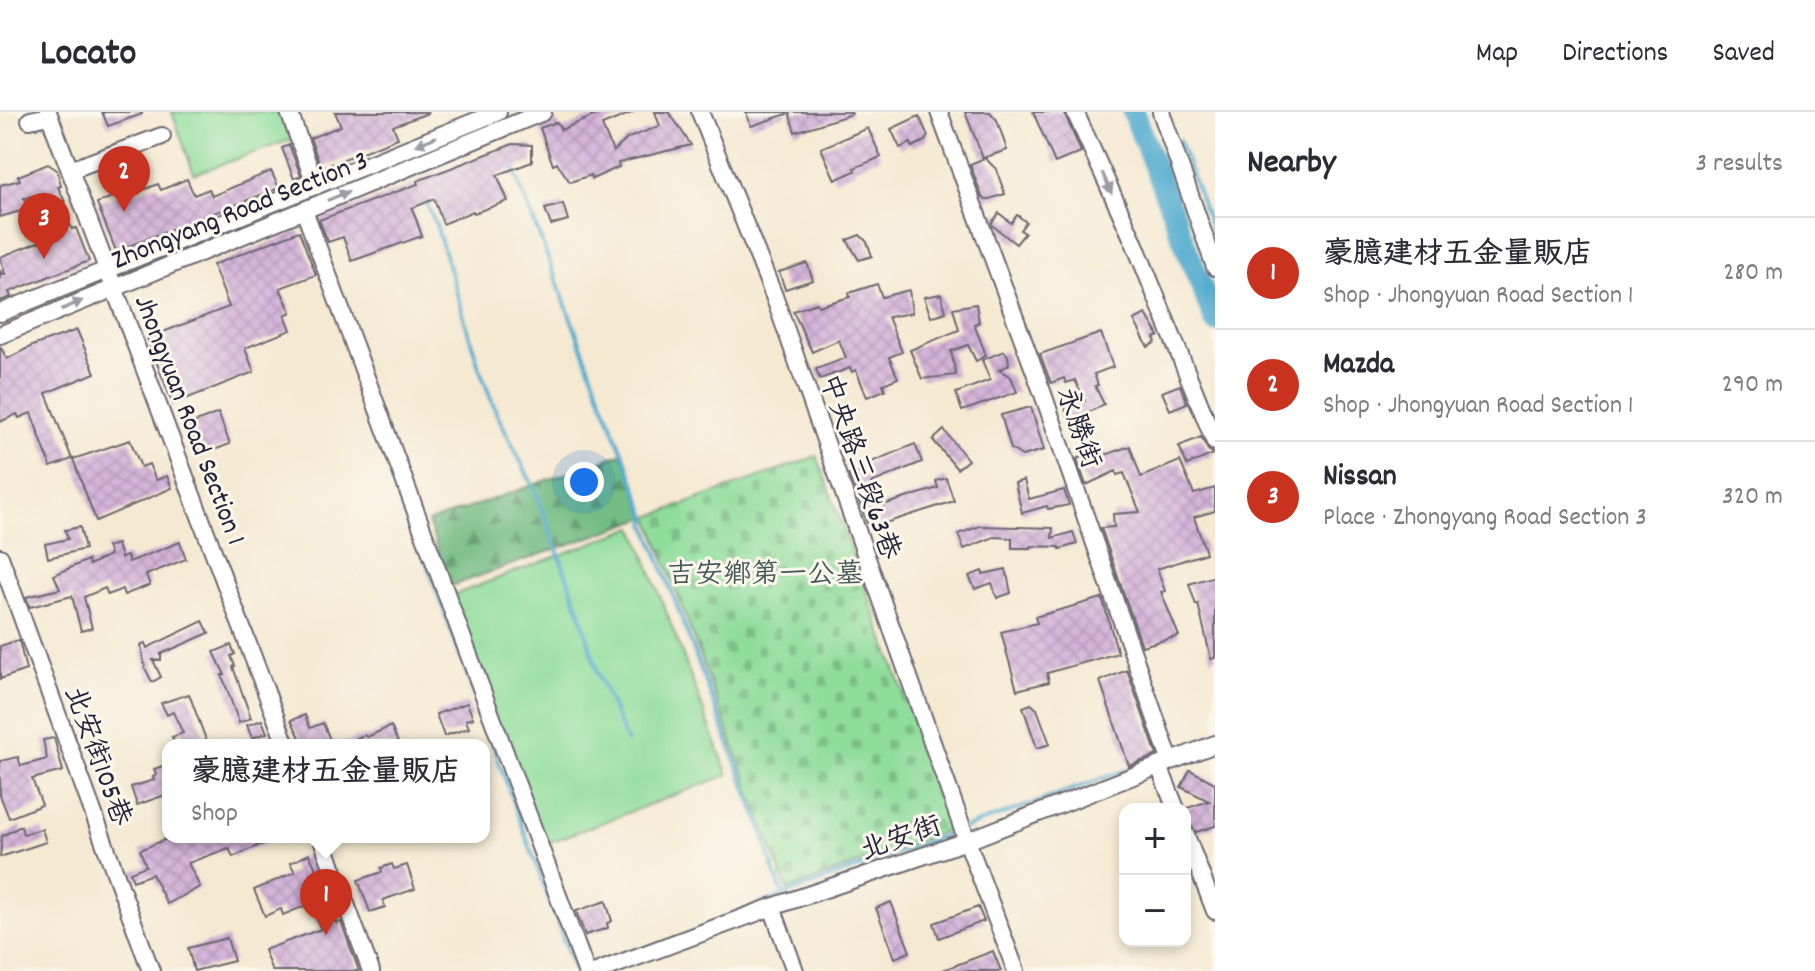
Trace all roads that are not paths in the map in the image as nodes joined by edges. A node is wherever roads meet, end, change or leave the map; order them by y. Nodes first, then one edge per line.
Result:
1 (289, 112) edge
2 (498, 112) edge
3 (543, 112) edge
4 (700, 112) edge
5 (939, 112) edge
6 (1075, 112) edge
7 (1161, 112) edge
8 (48, 114) edge
9 (30, 120) dead end
10 (162, 136) dead end
11 (70, 170) junction
12 (316, 186) junction
13 (304, 210) junction
14 (1215, 267) edge
15 (108, 268) junction
16 (114, 287) junction
17 (0, 313) edge
18 (0, 335) edge
19 (1215, 442) edge
20 (0, 557) edge
21 (284, 739) edge
22 (1215, 744) edge
23 (1165, 763) junction
24 (1175, 803) edge
25 (967, 841) junction
26 (323, 843) edge
27 (1191, 849) edge
28 (772, 907) junction
29 (1215, 911) edge
30 (151, 971) edge
31 (371, 971) edge
32 (586, 971) edge
33 (599, 971) edge
34 (795, 971) edge
35 (1016, 971) edge

1 - 12 street
2 -> 12 street, Zhongyang Road Section 3
13 -> 3 street, Zhongyang Road Section 3
4 - 25 street, 中央路三段63巷
5 - 23 street, 永勝街
6 -> 19 street
7 - 14 street
8 - 9 street
8 - 11 street, Jhongyuan Road Section 1
10 - 11 street
11 - 15 street, Jhongyuan Road Section 1
12 - 15 street, Zhongyang Road Section 3
13 - 16 street, Zhongyang Road Section 3
13 - 32 street
15 - 16 street, Jhongyuan Road Section 1
15 - 17 street, Zhongyang Road Section 3
18 -> 16 street, Zhongyang Road Section 3
16 - 21 street, Jhongyuan Road Section 1
20 - 30 street, 北安街105巷
22 - 23 street, 北安街
23 - 24 street, 永勝街
23 - 25 street, 北安街
25 - 28 street, 北安街
25 - 35 street, 中央路三段63巷
26 - 31 street
27 - 29 street
28 - 33 street, 北安街
28 - 34 street

